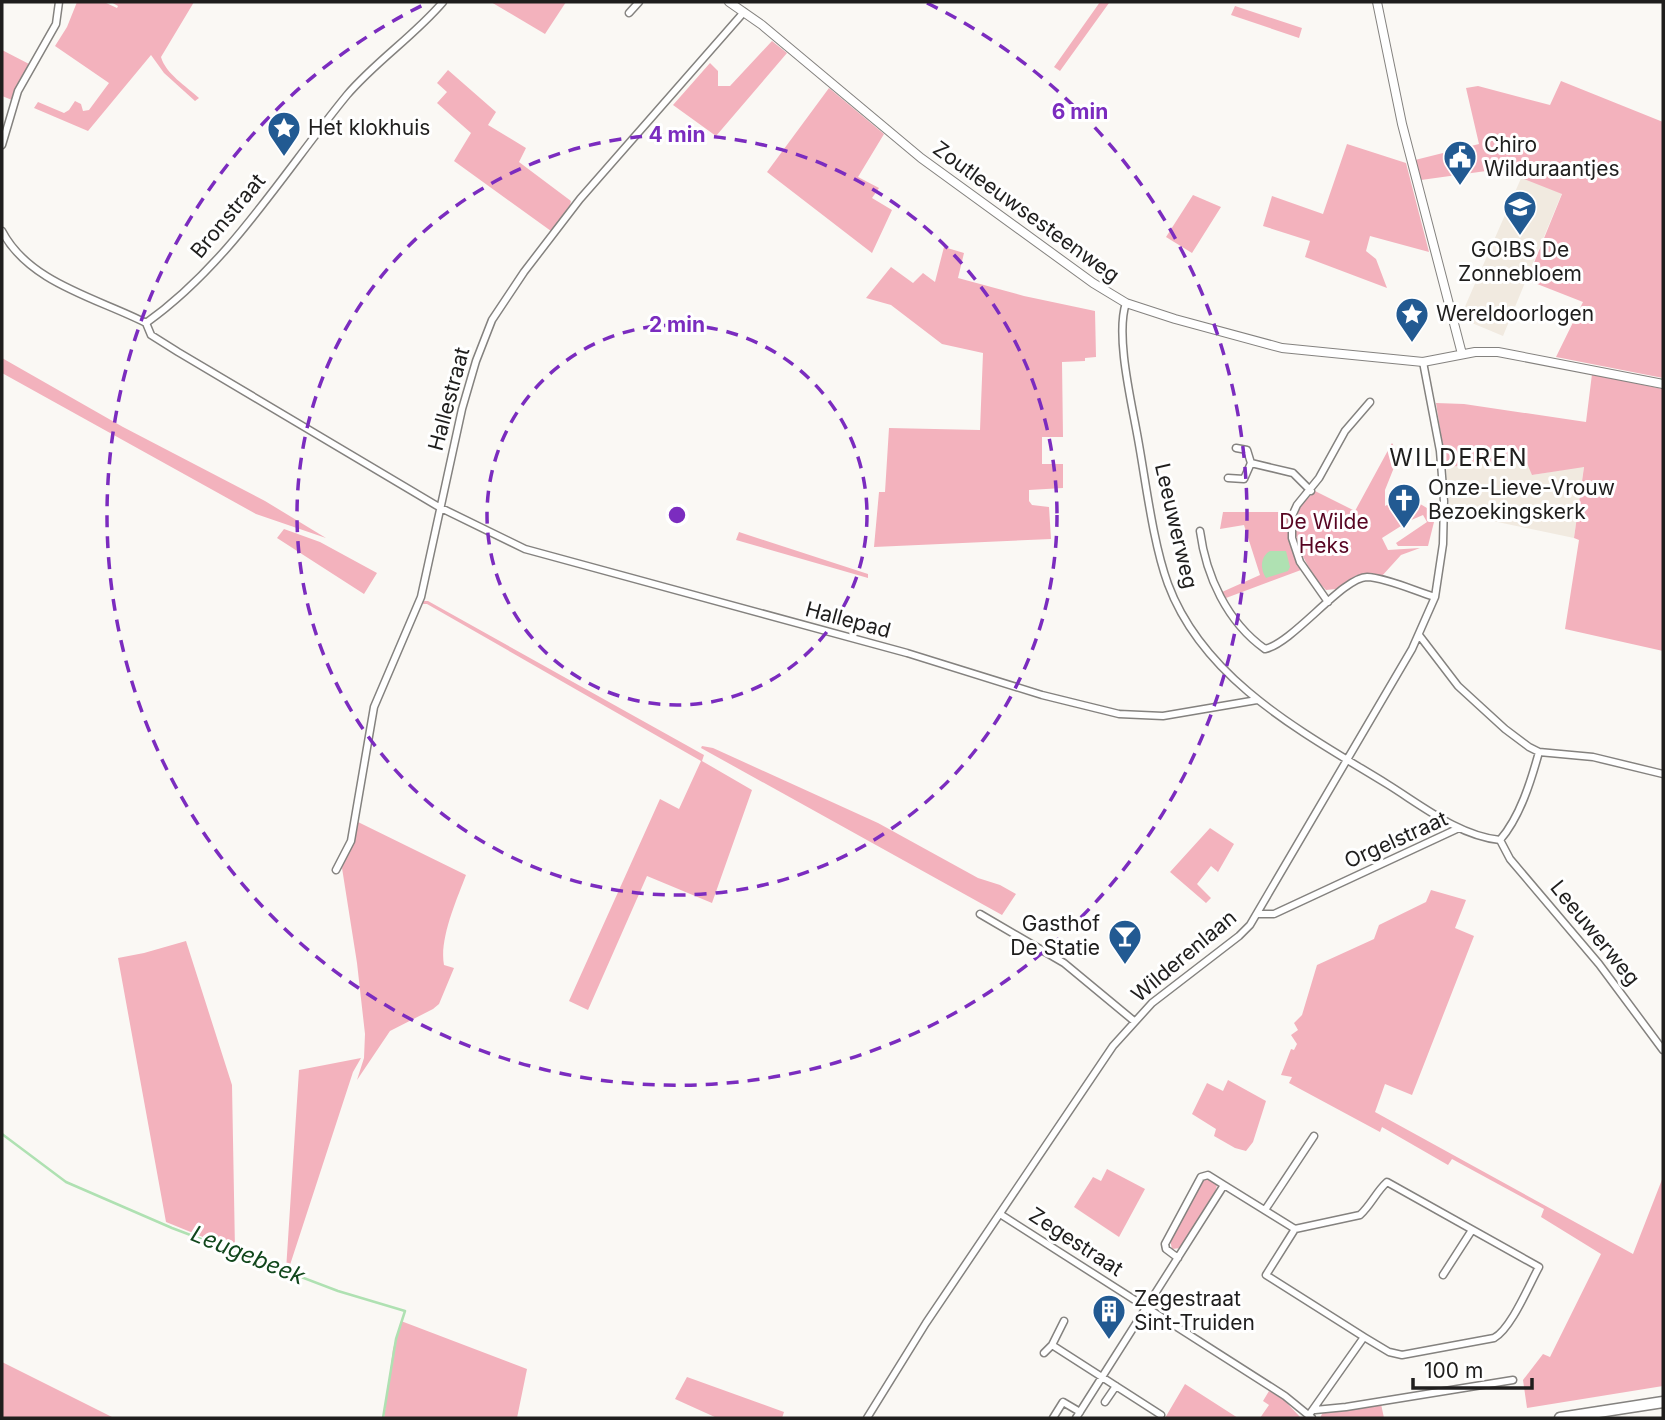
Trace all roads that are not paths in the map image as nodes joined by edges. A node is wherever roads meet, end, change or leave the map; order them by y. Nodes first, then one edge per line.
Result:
1 (59, 2) edge
2 (443, 2) edge
3 (639, 2) edge
4 (729, 2) edge
5 (1377, 2) edge
6 (744, 12) junction
7 (629, 13) dead end
8 (2, 145) edge
9 (2, 231) edge
10 (1126, 303) junction
11 (146, 323) junction
12 (1462, 354) junction
13 (1423, 362) junction
14 (1663, 384) edge
15 (1370, 402) dead end
16 (1236, 448) dead end
17 (1251, 463) junction
18 (1228, 478) dead end
19 (1311, 491) junction
20 (439, 507) junction
21 (1200, 531) dead end
22 (1435, 597) junction
23 (1328, 602) junction
24 (1419, 635) junction
25 (1257, 700) junction
26 (1539, 752) junction
27 (1347, 759) junction
28 (1663, 774) edge
29 (1459, 828) junction
30 (1500, 839) junction
31 (336, 870) dead end
32 (981, 914) dead end
33 (1257, 914) junction
34 (1134, 1021) junction
35 (1663, 1049) edge
36 (1314, 1136) dead end
37 (1224, 1185) junction
38 (1265, 1210) junction
39 (1000, 1214) junction
40 (1295, 1229) junction
41 (1472, 1230) junction
42 (1178, 1258) junction
43 (1443, 1275) dead end
44 (1146, 1307) junction
45 (1065, 1321) dead end
46 (1364, 1337) junction
47 (1052, 1345) junction
48 (1044, 1353) dead end
49 (1102, 1377) junction
50 (1513, 1380) dead end
51 (1116, 1385) junction
52 (1105, 1402) dead end
53 (1663, 1402) edge
54 (1078, 1415) edge
55 (1161, 1415) dead end
56 (1311, 1415) edge
57 (867, 1418) edge
58 (1053, 1418) edge
59 (1560, 1418) edge

1 - 8 street
2 - 11 street, Bronstraat
3 - 7 street
4 - 6 street, Zoutleeuwsesteenweg
5 - 12 street
6 - 10 street, Zoutleeuwsesteenweg
6 - 20 street, Hallestraat
9 - 11 street
10 - 13 street, Zoutleeuwsesteenweg
10 - 25 street, Leeuwerweg
11 - 20 street
12 - 13 street, Zoutleeuwsesteenweg
12 - 14 street, Zoutleeuwsesteenweg
13 - 22 street, Wilderenlaan
15 - 19 street
16 - 17 street
17 - 18 street
17 - 19 street
19 - 23 street
20 - 25 street, Hallepad
20 - 31 street, Hallestraat
21 - 23 street
22 - 23 street
22 - 24 street, Wilderenlaan
24 - 26 street
24 - 27 street, Wilderenlaan
25 - 27 street, Leeuwerweg
26 - 28 street
26 - 30 street
27 - 29 street, Leeuwerweg
27 - 33 street, Wilderenlaan
29 - 30 street, Orgelstraat
29 - 33 street, Orgelstraat
30 - 35 street, Leeuwerweg
32 - 34 street
33 - 34 street, Wilderenlaan
34 - 39 street, Wilderenlaan
36 - 38 street
37 - 38 street
37 - 42 street
37 - 42 street
38 - 40 street
39 - 44 street, Zegestraat
39 - 57 street, Wilderenlaan
40 - 41 street
40 - 46 street
41 - 43 street
41 - 46 street
42 - 44 street
44 - 49 street
44 - 56 street, Zegestraat
45 - 47 street
46 - 56 street
47 - 48 street
47 - 49 street
49 - 51 street
49 - 54 street
50 - 56 street
51 - 52 street
51 - 55 street
53 - 59 main road
54 - 58 street

